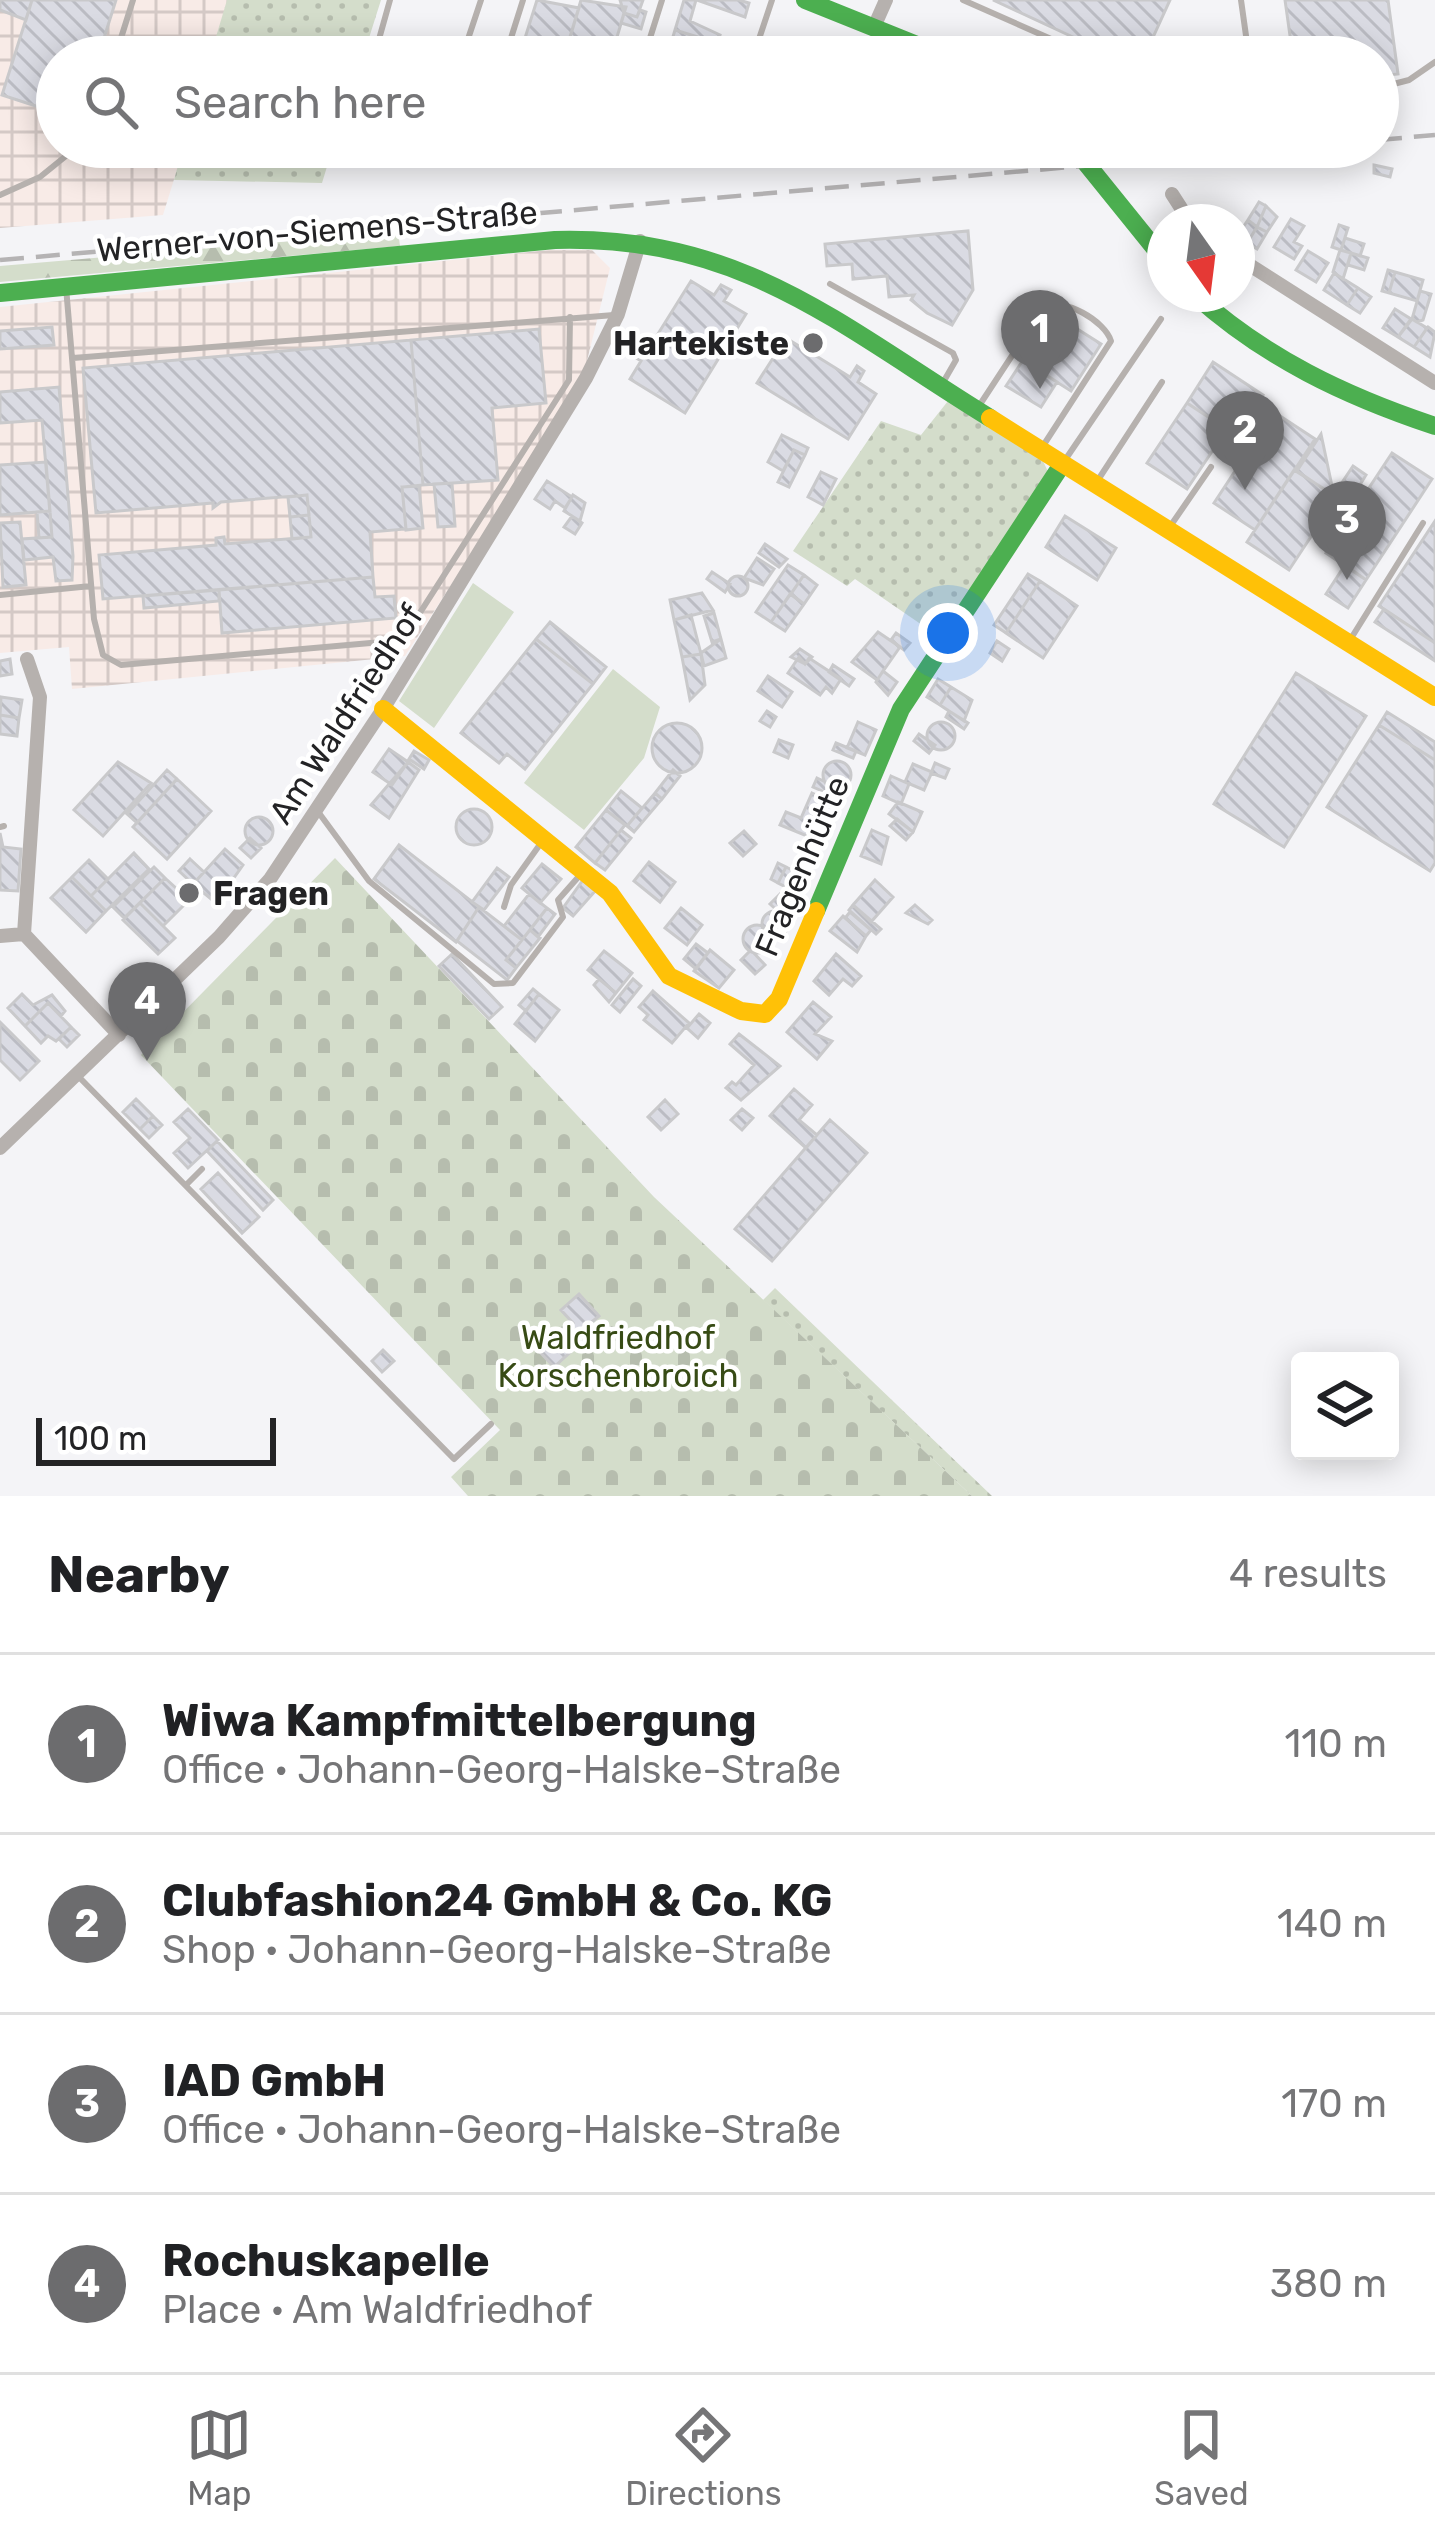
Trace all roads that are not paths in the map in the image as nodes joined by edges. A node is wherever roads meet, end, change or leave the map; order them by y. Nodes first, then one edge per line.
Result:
1 (133, 0) edge
2 (390, 0) edge
3 (481, 0) edge
4 (524, 0) edge
5 (662, 0) edge
6 (772, 0) edge
7 (805, 0) edge
8 (886, 0) edge
9 (963, 0) edge
10 (1241, 0) edge
11 (874, 26) junction
12 (122, 36) edge
13 (380, 36) edge
14 (469, 36) edge
15 (512, 36) edge
16 (651, 36) edge
17 (759, 36) edge
18 (898, 36) edge
19 (1044, 36) edge
20 (1246, 36) edge
21 (1435, 62) edge
22 (1399, 83) edge
23 (51, 168) edge
24 (1090, 168) edge
25 (1172, 194) dead end
26 (0, 195) edge
27 (1178, 204) edge
28 (1147, 239) edge
29 (640, 241) junction
30 (1255, 268) edge
31 (66, 284) junction
32 (830, 284) dead end
33 (0, 292) edge
34 (1215, 312) edge
35 (618, 314) junction
36 (570, 317) junction
37 (1161, 319) dead end
38 (73, 358) junction
39 (1162, 382) dead end
40 (1435, 383) edge
41 (939, 388) junction
42 (975, 412) junction
43 (1435, 426) edge
44 (1039, 452) junction
45 (1061, 466) junction
46 (1211, 466) dead end
47 (1094, 486) junction
48 (1424, 524) dead end
49 (1167, 531) junction
50 (91, 586) junction
51 (0, 595) edge
52 (1348, 643) junction
53 (27, 659) dead end
54 (1435, 697) edge
55 (383, 709) junction
56 (317, 811) junction
57 (544, 839) junction
58 (596, 881) junction
59 (504, 907) dead end
60 (24, 934) junction
61 (0, 936) edge
62 (119, 1035) junction
63 (77, 1075) junction
64 (0, 1148) edge
65 (202, 1169) dead end
66 (186, 1185) junction
67 (491, 1424) dead end

1 - 12 lane
2 - 13 lane
3 - 14 lane
4 - 15 lane
5 - 16 lane
6 - 17 lane
7 - 11 street
8 - 11 street
9 - 19 lane
10 - 20 lane
11 - 18 street
21 - 22 lane
23 - 26 lane
24 - 28 street
25 - 27 street
29 - 31 street, Werner-von-Siemens-Straße
29 - 35 street, Am Waldfriedhof
29 - 41 street, Werner-von-Siemens-Straße
30 - 40 street
31 - 33 street, Werner-von-Siemens-Straße
31 - 38 lane
32 - 41 lane
34 - 43 street
35 - 36 lane
35 - 55 street, Am Waldfriedhof
36 - 38 lane
36 - 50 lane
37 - 45 lane, Fragenhütte
38 - 50 lane
39 - 47 lane
41 - 42 street, Werner-von-Siemens-Straße
42 - 44 street, Werner-von-Siemens-Straße
42 - 44 lane
44 - 45 street, Werner-von-Siemens-Straße
45 - 47 street, Werner-von-Siemens-Straße
45 - 58 street, Fragenhütte
46 - 49 lane
47 - 49 street, Werner-von-Siemens-Straße
48 - 52 lane
49 - 52 street, Werner-von-Siemens-Straße
50 - 51 lane
52 - 54 street, Werner-von-Siemens-Straße
53 - 60 street
55 - 56 street, Am Waldfriedhof
55 - 57 street, Fragenhütte
56 - 58 lane
56 - 62 street, Am Waldfriedhof
57 - 58 street, Fragenhütte
57 - 59 lane
60 - 61 street
60 - 62 street
62 - 63 street, Am Waldfriedhof
63 - 64 street, Am Waldfriedhof
63 - 66 lane
65 - 66 lane
66 - 67 lane

